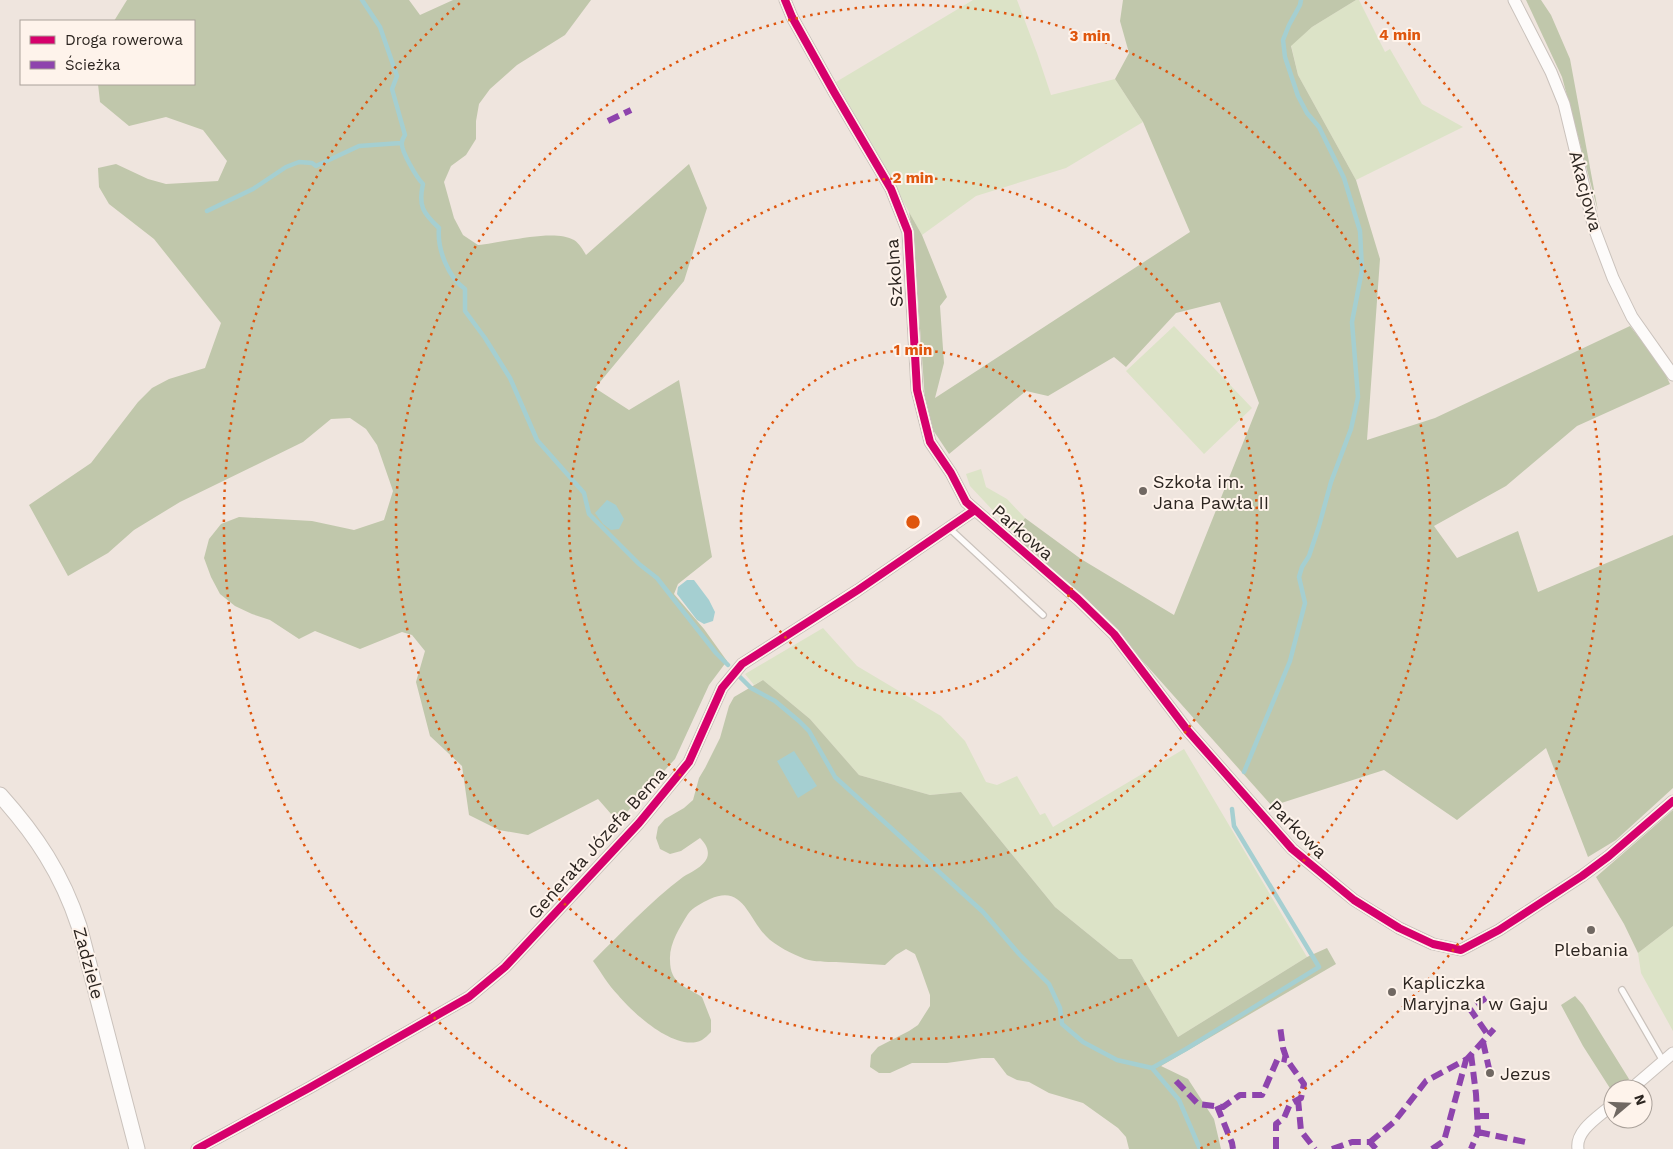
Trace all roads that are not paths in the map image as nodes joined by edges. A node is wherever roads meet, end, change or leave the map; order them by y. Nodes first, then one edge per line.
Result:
1 (785, 0) edge
2 (1514, 0) edge
3 (1673, 375) edge
4 (966, 502) joint
5 (975, 510) junction
6 (949, 528) junction
7 (1043, 615) dead end
8 (0, 795) edge
9 (1673, 801) edge
10 (1622, 990) dead end
11 (1673, 1053) edge
12 (1663, 1060) junction
13 (1642, 1079) edge
14 (1603, 1113) edge
15 (137, 1149) edge
16 (197, 1149) edge
17 (1578, 1149) edge

1 - 4 street, Szkolna
2 - 3 street, Akacjowa
4 - 5 street, Parkowa
5 - 6 street, Generała Józefa Bema
5 - 9 street, Parkowa
6 - 7 lane
6 - 16 street, Generała Józefa Bema
8 - 15 street, Zadziele
10 - 12 lane
11 - 12 street
12 - 13 street
14 - 17 street

